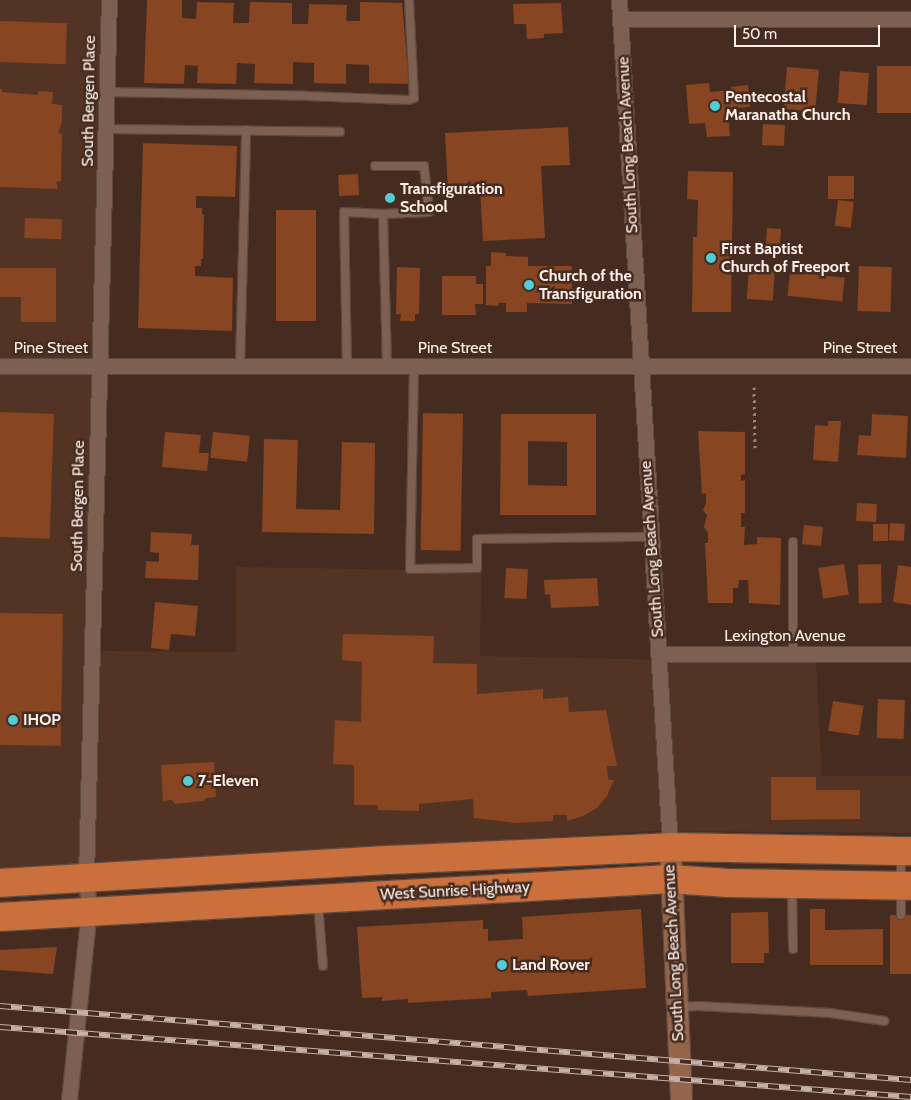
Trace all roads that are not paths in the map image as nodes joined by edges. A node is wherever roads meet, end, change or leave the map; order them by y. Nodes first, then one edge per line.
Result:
1 (109, 0) edge
2 (409, 0) edge
3 (619, 0) edge
4 (620, 19) junction
5 (911, 19) edge
6 (106, 92) junction
7 (105, 130) junction
8 (246, 130) junction
9 (340, 132) dead end
10 (375, 166) dead end
11 (383, 214) junction
12 (0, 366) edge
13 (100, 366) junction
14 (240, 366) junction
15 (347, 366) junction
16 (387, 366) junction
17 (414, 366) junction
18 (640, 366) junction
19 (911, 366) edge
20 (651, 537) junction
21 (793, 542) dead end
22 (658, 654) junction
23 (793, 654) junction
24 (911, 654) edge
25 (670, 848) junction
26 (906, 851) edge
27 (86, 876) junction
28 (670, 879) junction
29 (0, 883) edge
30 (792, 884) junction
31 (906, 886) edge
32 (318, 899) junction
33 (89, 911) junction
34 (901, 915) dead end
35 (0, 917) edge
36 (793, 949) dead end
37 (323, 966) dead end
38 (676, 1008) junction
39 (884, 1021) dead end
40 (681, 1099) edge
41 (69, 1100) edge

1 - 6 street, South Bergen Place
2 - 6 lane
3 - 4 street, South Long Beach Avenue
4 - 5 street
4 - 18 street, South Long Beach Avenue
6 - 7 street, South Bergen Place
7 - 8 lane
7 - 13 street, South Bergen Place
8 - 9 lane
8 - 14 lane
10 - 11 lane
11 - 15 lane
11 - 16 lane
12 - 13 street, Pine Street
13 - 14 street, Pine Street
13 - 27 street, South Bergen Place
14 - 15 street, Pine Street
15 - 16 street, Pine Street
16 - 17 street, Pine Street
17 - 18 street, Pine Street
17 - 20 lane
18 - 19 street, Pine Street
18 - 20 street, South Long Beach Avenue
20 - 22 street, South Long Beach Avenue
21 - 23 lane
22 - 23 street, Lexington Avenue
22 - 25 street, South Long Beach Avenue
23 - 24 street, Lexington Avenue
25 - 26 highway, West Sunrise Highway
25 - 27 highway, West Sunrise Highway
25 - 28 street, South Long Beach Avenue
26 - 31 lane
27 - 29 highway, West Sunrise Highway
27 - 33 street, South Bergen Place
28 - 30 highway, West Sunrise Highway
28 - 32 highway, West Sunrise Highway
28 - 38 street, South Long Beach Avenue
30 - 31 highway, West Sunrise Highway
30 - 36 lane
31 - 34 lane
32 - 33 highway, West Sunrise Highway
32 - 37 lane
33 - 35 highway, West Sunrise Highway
33 - 41 street, South Bergen Place
38 - 39 lane
38 - 40 street, South Long Beach Avenue

